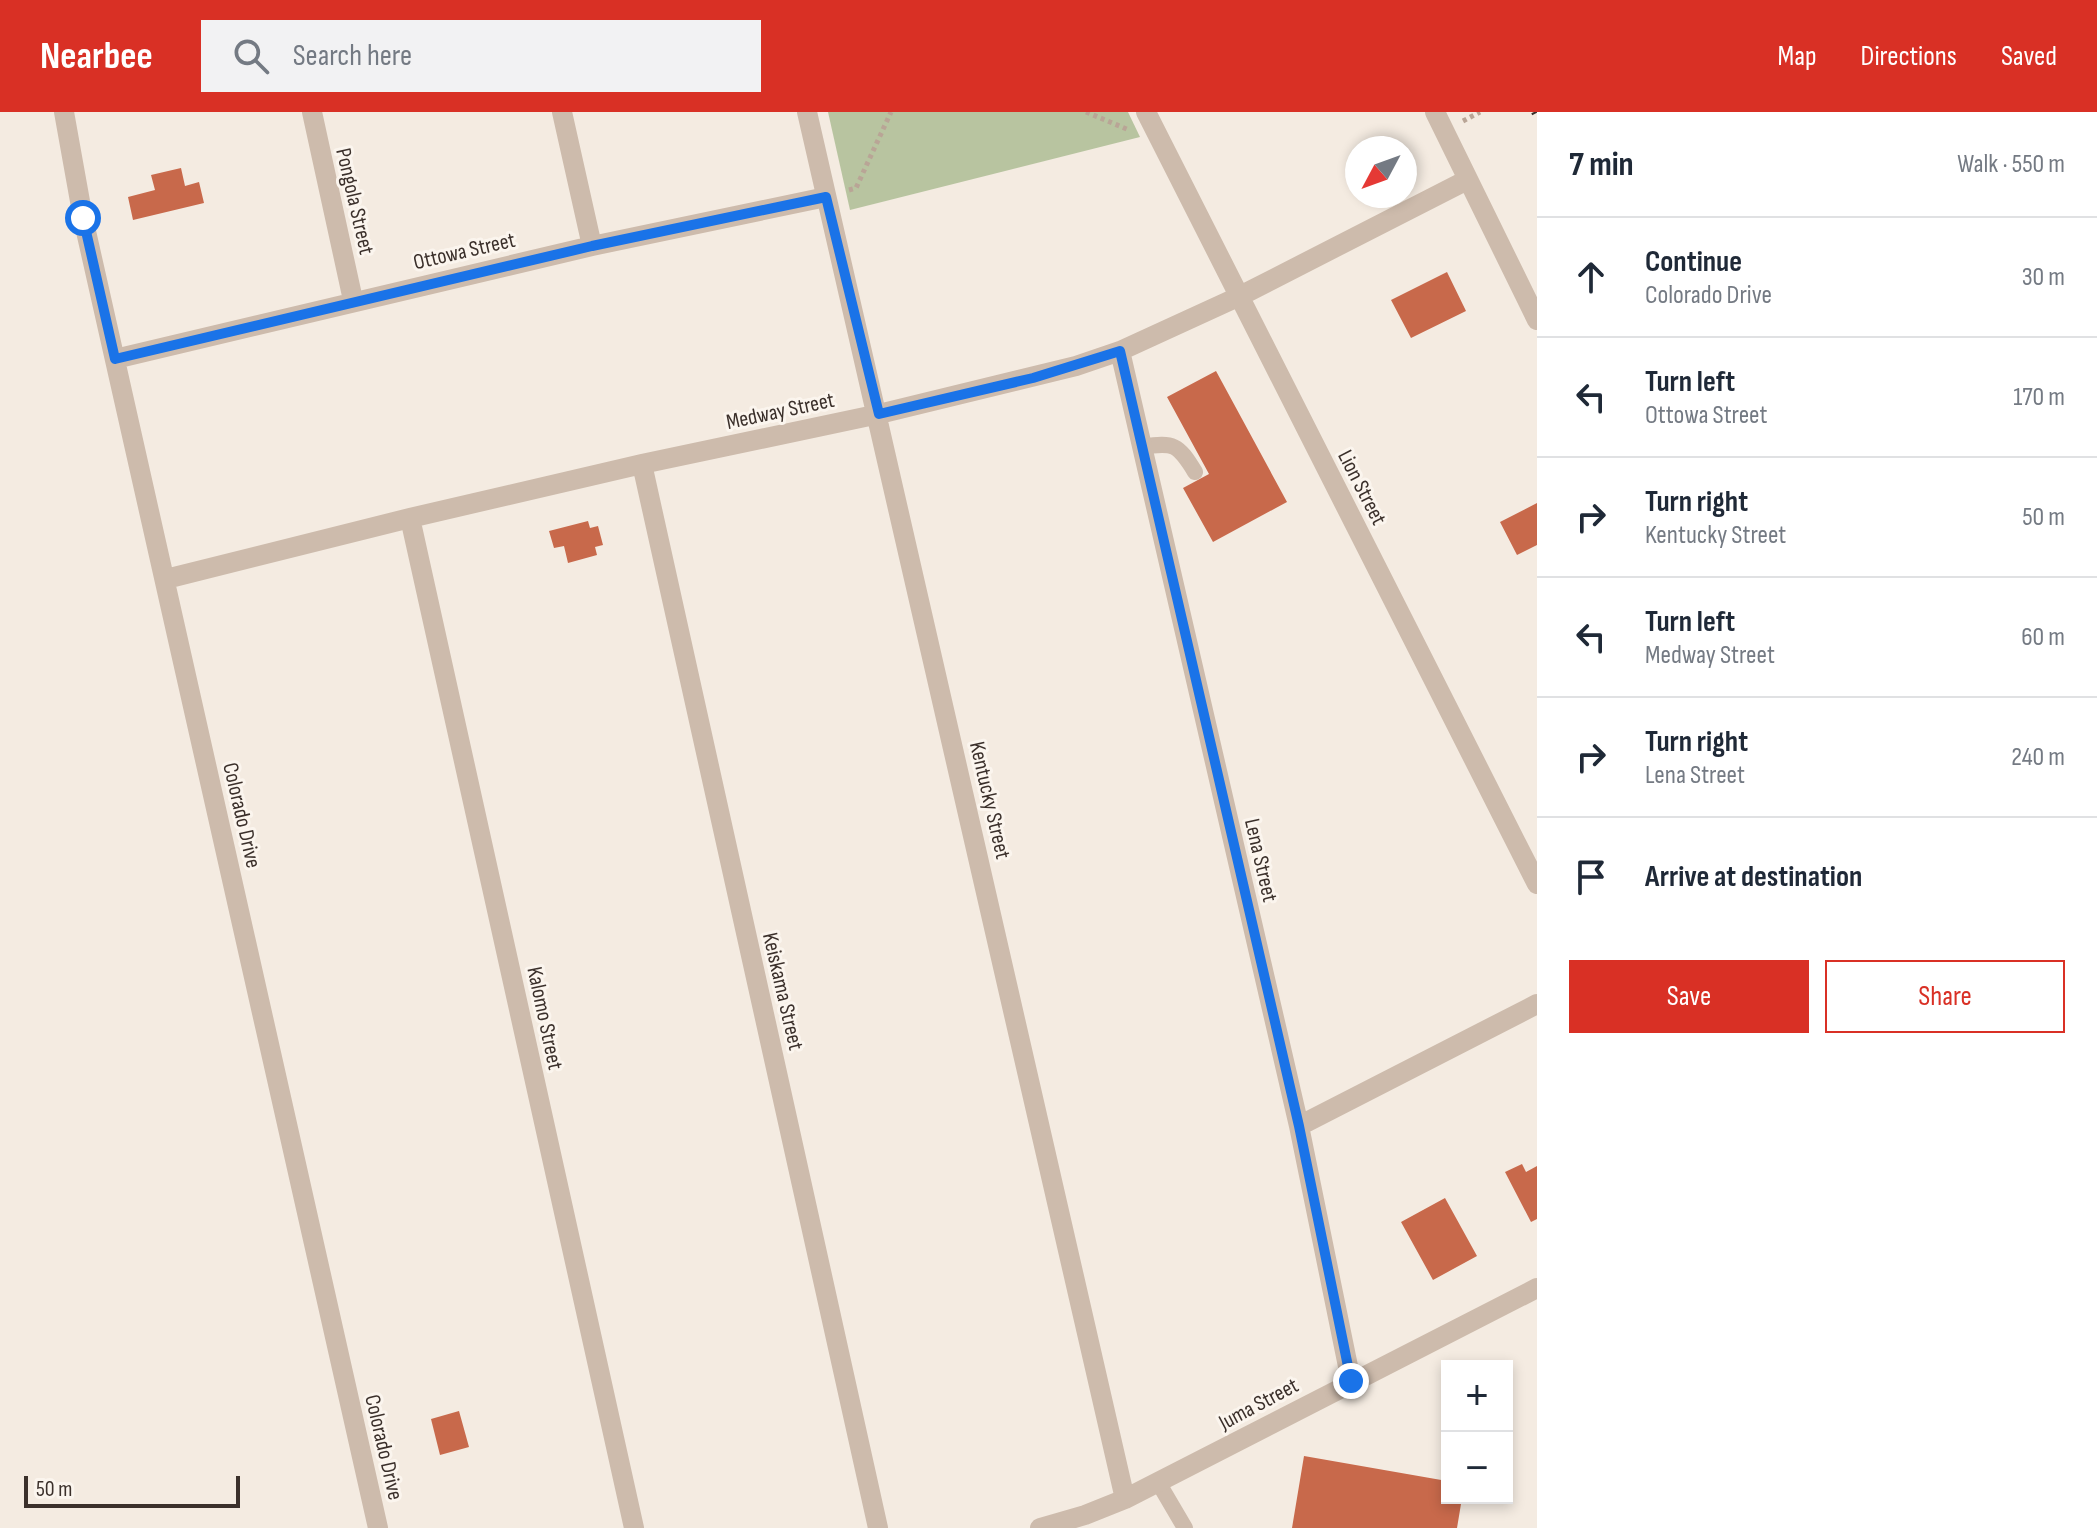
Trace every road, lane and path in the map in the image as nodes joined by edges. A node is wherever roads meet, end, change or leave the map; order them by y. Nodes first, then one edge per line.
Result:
1 (64, 112) edge
2 (312, 112) edge
3 (562, 112) edge
4 (807, 112) edge
5 (891, 112) edge
6 (1146, 112) edge
7 (1435, 112) edge
8 (1467, 180) junction
9 (826, 197) junction
10 (592, 246) junction
11 (1240, 296) junction
12 (353, 300) junction
13 (1537, 320) edge
14 (1120, 351) junction
15 (115, 359) junction
16 (879, 414) junction
17 (1142, 447) junction
18 (642, 464) junction
19 (1195, 472) dead end
20 (410, 518) junction
21 (166, 579) junction
22 (1537, 884) edge
23 (1537, 1004) edge
24 (1299, 1126) junction
25 (1537, 1288) edge
26 (1351, 1381) junction
27 (1158, 1482) junction
28 (1125, 1499) junction
29 (378, 1528) edge
30 (634, 1528) edge
31 (878, 1528) edge
32 (1040, 1528) edge
33 (1185, 1528) edge

1 - 15 street, Colorado Drive
2 - 12 street, Pongola Street
3 - 10 street
4 - 9 street, Kentucky Street
5 - 9 path
6 - 11 street, Lion Street
7 - 8 street
8 - 11 street, Medway Street
8 - 13 street
9 - 10 street, Ottowa Street
9 - 16 street, Kentucky Street
10 - 12 street, Ottowa Street
11 - 14 street, Medway Street
11 - 22 street, Lion Street
12 - 15 street, Ottowa Street
14 - 16 street, Medway Street
14 - 17 street, Lena Street
15 - 21 street, Colorado Drive
16 - 18 street, Medway Street
16 - 28 street, Kentucky Street
17 - 19 lane
17 - 24 street, Lena Street
18 - 20 street, Medway Street
18 - 31 street, Keiskama Street
20 - 21 street, Medway Street
20 - 30 street, Kalomo Street
21 - 29 street, Colorado Drive
23 - 24 street
24 - 26 street, Lena Street
25 - 26 street, Juma Street
26 - 27 street, Juma Street
27 - 28 street, Juma Street
27 - 33 lane
28 - 32 street, Juma Street

